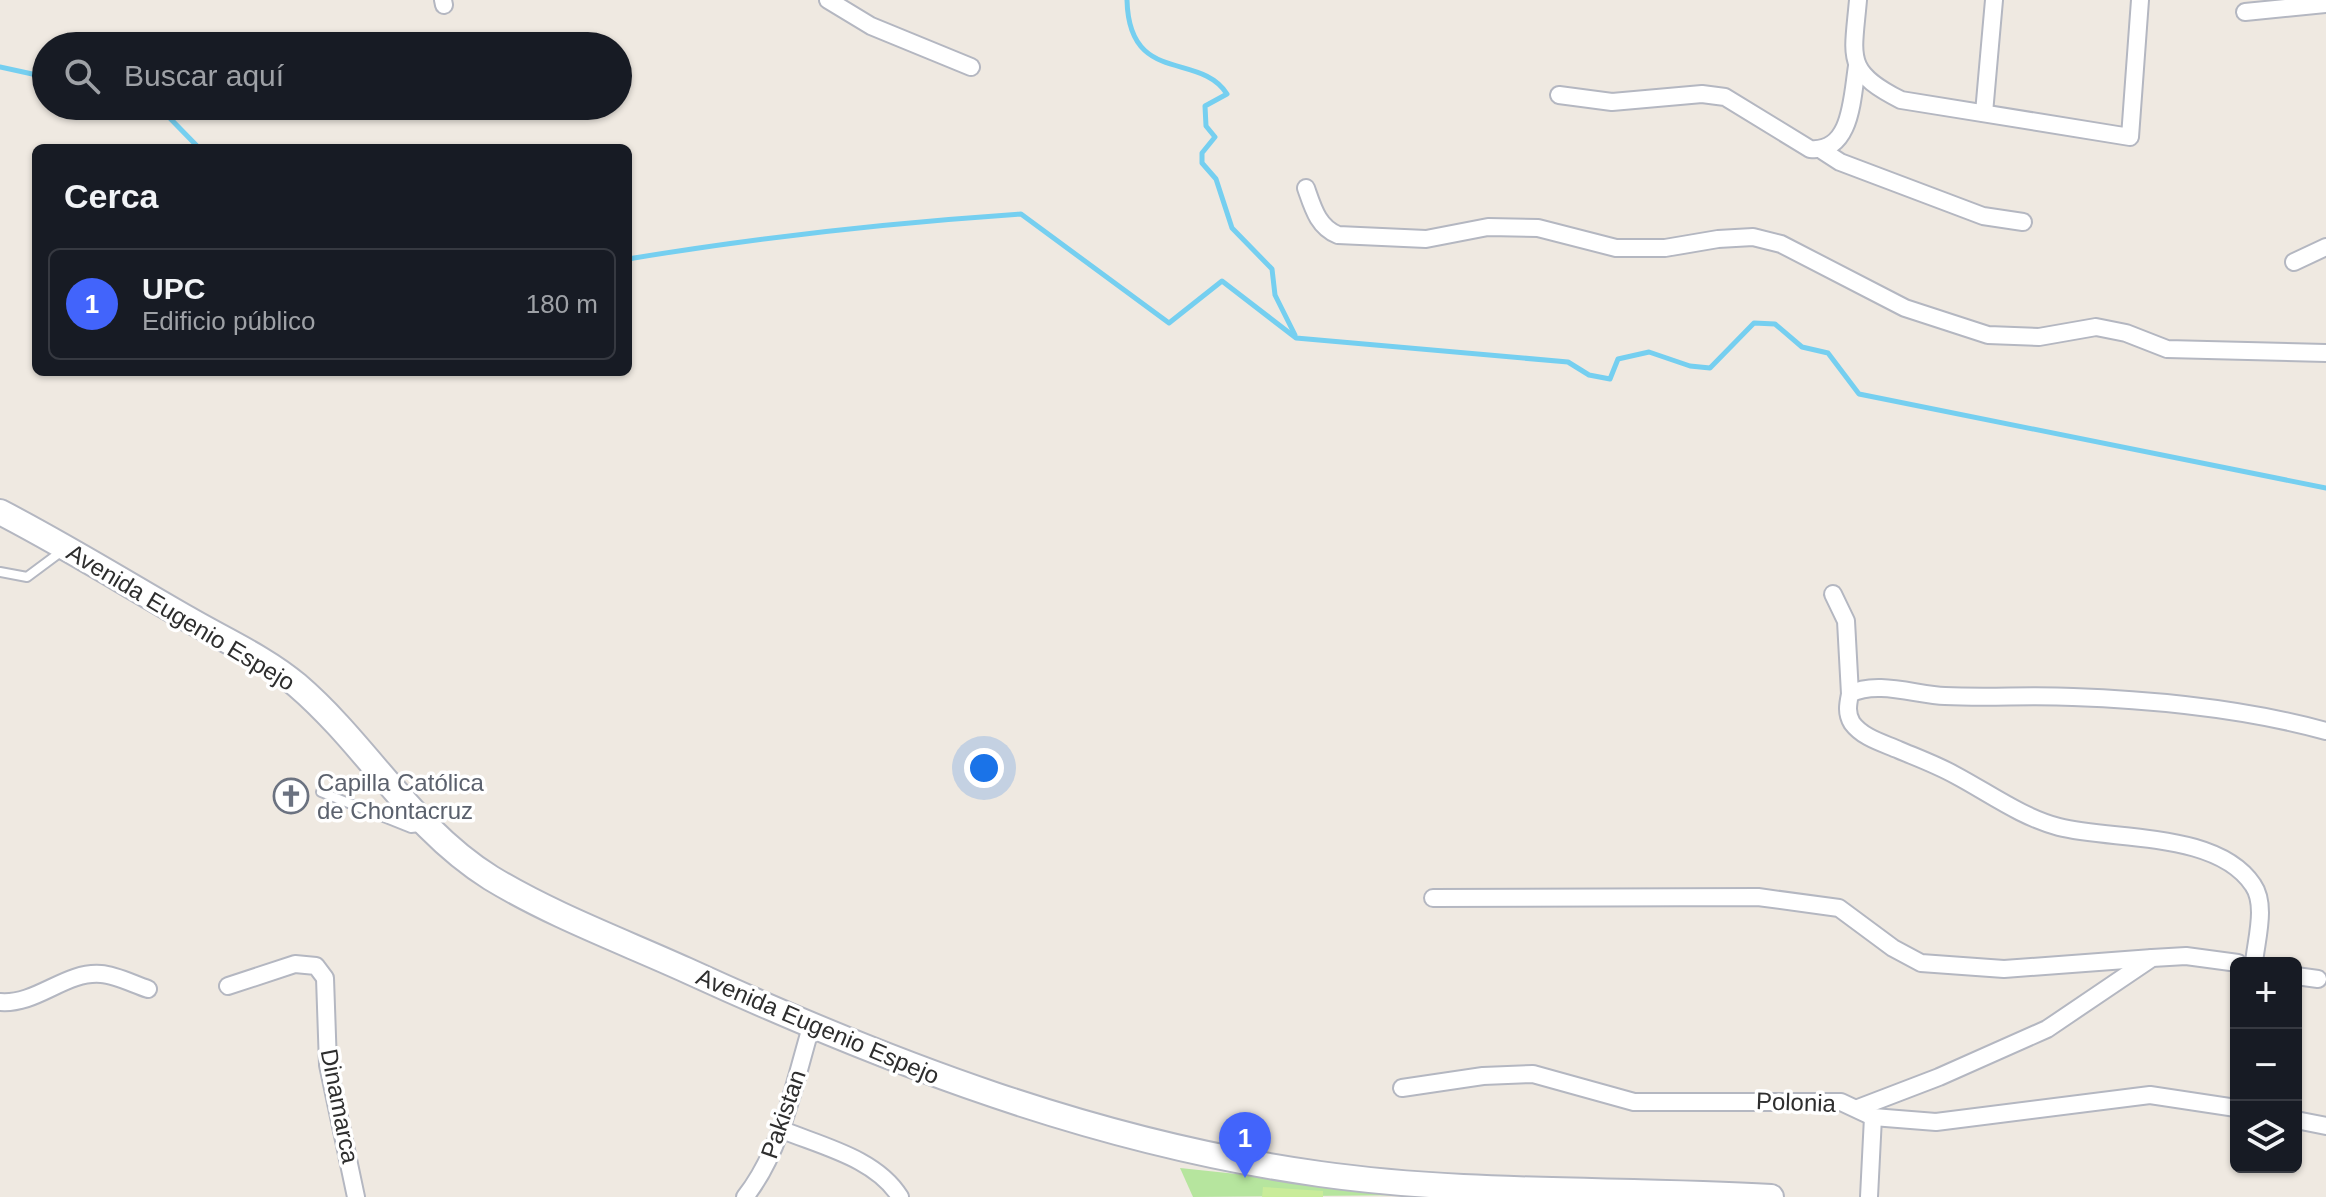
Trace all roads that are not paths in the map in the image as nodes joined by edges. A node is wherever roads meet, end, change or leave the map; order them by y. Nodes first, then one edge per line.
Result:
1 (828, 0) edge
2 (1858, 0) edge
3 (1994, 0) edge
4 (2140, 0) edge
5 (2326, 4) edge
6 (2245, 12) dead end
7 (1855, 60) junction
8 (971, 67) dead end
9 (1559, 95) dead end
10 (1984, 113) junction
11 (1823, 151) junction
12 (1306, 188) dead end
13 (2023, 222) dead end
14 (2326, 247) edge
15 (2294, 262) dead end
16 (2326, 353) edge
17 (0, 512) edge
18 (66, 548) junction
19 (0, 572) edge
20 (1833, 594) dead end
21 (1850, 694) junction
22 (2326, 731) edge
23 (321, 792) dead end
24 (425, 826) junction
25 (1433, 898) dead end
26 (2255, 957) edge
27 (2152, 958) junction
28 (2230, 962) edge
29 (2302, 977) edge
30 (2318, 979) dead end
31 (228, 986) dead end
32 (148, 989) dead end
33 (0, 1002) edge
34 (811, 1027) junction
35 (1402, 1088) dead end
36 (2230, 1107) edge
37 (1858, 1108) junction
38 (1873, 1117) junction
39 (2302, 1121) edge
40 (2326, 1126) edge
41 (780, 1129) junction
42 (1469, 1192) edge
43 (1654, 1193) edge
44 (356, 1197) edge
45 (745, 1197) edge
46 (900, 1197) edge
47 (1771, 1197) edge
48 (1869, 1197) edge

1 - 8 street
2 - 7 street
3 - 10 street
4 - 10 street
5 - 6 street
7 - 10 street
7 - 11 street
9 - 11 street
11 - 13 street
12 - 16 street
14 - 15 street
17 - 18 main road, Avenida Eugenio Espejo
18 - 19 lane
18 - 24 main road, Avenida Eugenio Espejo
20 - 21 street
21 - 22 street
21 - 26 street
23 - 24 lane
24 - 34 main road, Avenida Eugenio Espejo
25 - 27 street
27 - 28 street
27 - 37 street
29 - 30 street
31 - 44 street, Dinamarca
32 - 33 street
34 - 41 street, Pakistan
34 - 42 main road, Avenida Eugenio Espejo
35 - 37 street, Polonia
36 - 38 street, Polonia
37 - 38 street, Polonia
38 - 48 street
39 - 40 street
41 - 45 street, Pakistan
41 - 46 street
42 - 43 main road, Avenida Eugenio Espejo
43 - 47 main road, Avenida Eugenio Espejo

